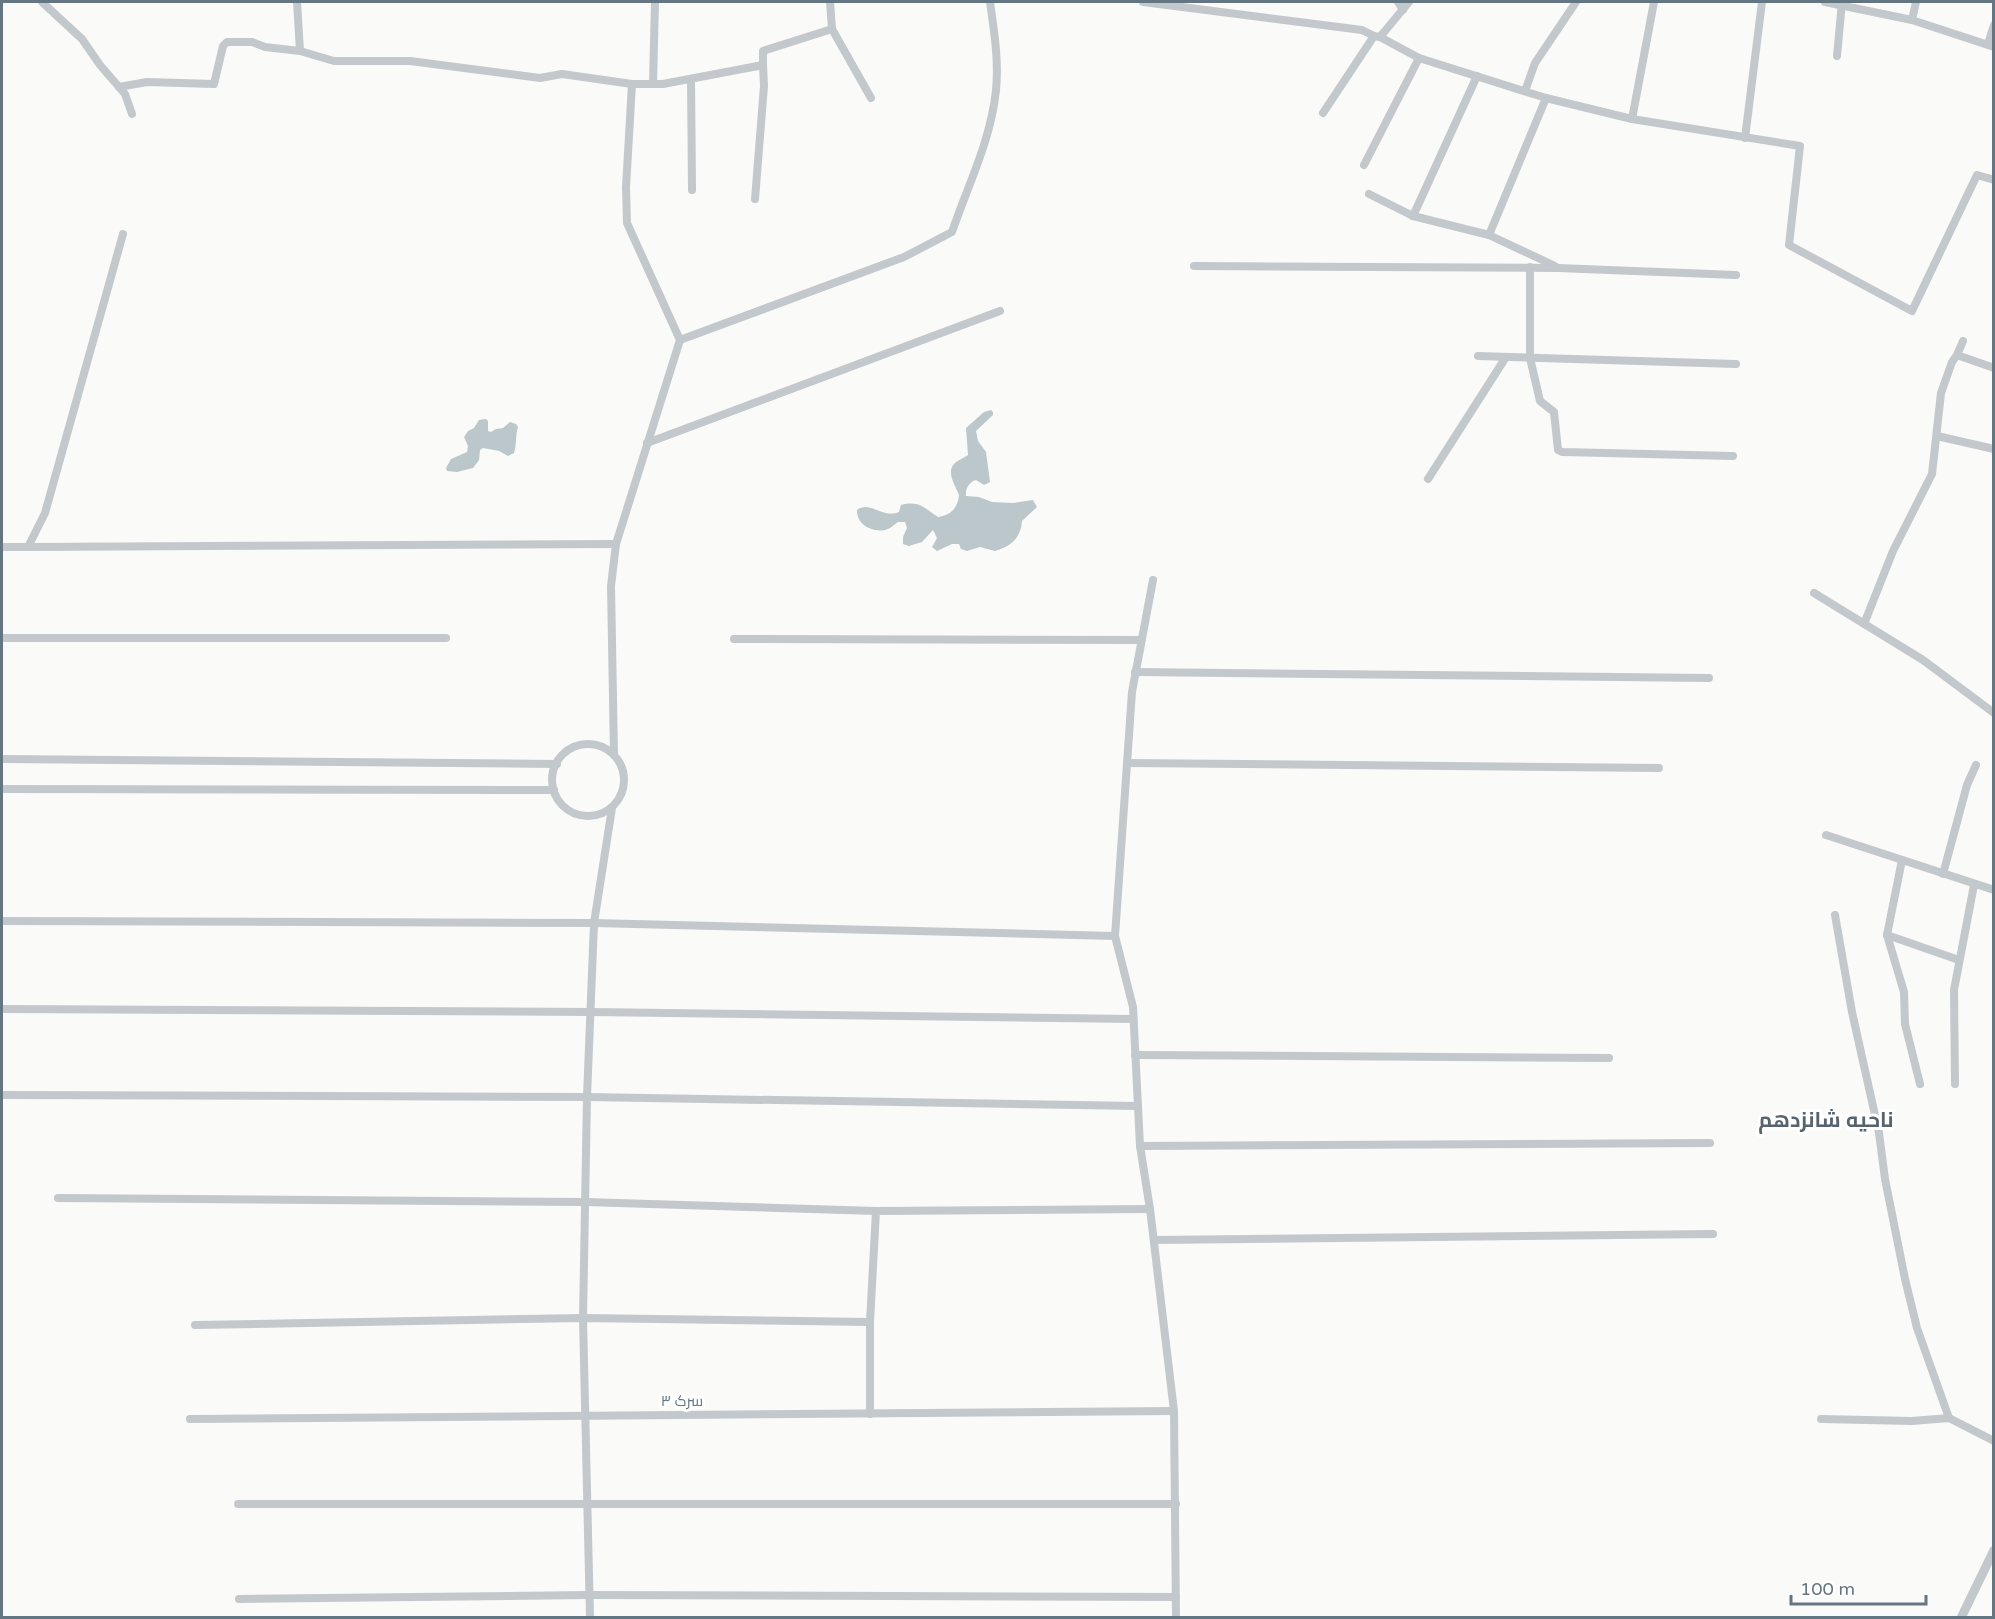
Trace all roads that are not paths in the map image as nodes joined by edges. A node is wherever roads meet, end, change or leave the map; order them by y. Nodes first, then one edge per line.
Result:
1 (42, 2) edge
2 (297, 2) edge
3 (655, 2) edge
4 (830, 2) edge
5 (990, 2) edge
6 (1143, 2) edge
7 (1398, 2) edge
8 (1409, 2) edge
9 (1576, 2) edge
10 (1654, 2) edge
11 (1762, 2) edge
12 (1825, 2) edge
13 (1916, 2) edge
14 (1155, 3) edge
15 (1842, 3) edge
16 (1403, 10) junction
17 (1912, 20) junction
18 (1994, 24) edge
19 (832, 29) junction
20 (1377, 36) junction
21 (1991, 45) edge
22 (300, 51) junction
23 (1837, 56) dead end
24 (1419, 58) junction
25 (763, 65) junction
26 (1477, 76) junction
27 (691, 79) junction
28 (632, 84) junction
29 (653, 84) junction
30 (119, 87) junction
31 (1525, 91) junction
32 (871, 98) dead end
33 (1546, 98) junction
34 (1323, 112) dead end
35 (132, 114) dead end
36 (1632, 119) junction
37 (1745, 138) junction
38 (1364, 165) dead end
39 (1994, 180) edge
40 (692, 190) dead end
41 (1369, 194) dead end
42 (755, 199) dead end
43 (1413, 216) junction
44 (123, 234) dead end
45 (1489, 235) junction
46 (1194, 266) dead end
47 (1530, 267) junction
48 (1558, 268) junction
49 (1736, 275) dead end
50 (1000, 311) dead end
51 (680, 340) junction
52 (1963, 340) dead end
53 (1957, 355) junction
54 (1478, 357) dead end
55 (1506, 357) junction
56 (1530, 358) junction
57 (1736, 364) dead end
58 (1994, 368) edge
59 (1937, 436) junction
60 (647, 443) junction
61 (1994, 449) edge
62 (1733, 456) dead end
63 (1428, 479) dead end
64 (616, 544) junction
65 (2, 547) edge
66 (28, 547) junction
67 (1153, 580) dead end
68 (1814, 592) dead end
69 (1864, 624) junction
70 (2, 638) edge
71 (446, 638) dead end
72 (734, 639) dead end
73 (1141, 640) junction
74 (1135, 672) junction
75 (1709, 678) dead end
76 (1994, 713) edge
77 (614, 755) junction
78 (2, 759) edge
79 (1127, 763) junction
80 (557, 764) junction
81 (1976, 765) dead end
82 (1659, 768) dead end
83 (2, 789) edge
84 (554, 790) junction
85 (612, 808) junction
86 (1826, 835) dead end
87 (1902, 860) junction
88 (1943, 873) junction
89 (1974, 885) junction
90 (1994, 890) edge
91 (1835, 915) dead end
92 (2, 921) edge
93 (594, 923) junction
94 (1887, 935) junction
95 (1115, 936) junction
96 (1959, 960) junction
97 (2, 1009) edge
98 (591, 1012) junction
99 (1133, 1019) junction
100 (1135, 1055) junction
101 (1609, 1058) dead end
102 (1920, 1084) dead end
103 (1954, 1084) dead end
104 (2, 1095) edge
105 (587, 1097) junction
106 (1137, 1106) junction
107 (1710, 1143) dead end
108 (1140, 1146) junction
109 (58, 1198) dead end
110 (585, 1202) junction
111 (1150, 1209) junction
112 (876, 1211) junction
113 (1713, 1234) dead end
114 (1154, 1240) junction
115 (583, 1318) junction
116 (870, 1322) junction
117 (195, 1325) dead end
118 (1174, 1411) junction
119 (584, 1414) junction
120 (870, 1414) junction
121 (1949, 1418) junction
122 (190, 1419) dead end
123 (1821, 1419) dead end
124 (1994, 1441) edge
125 (586, 1503) junction
126 (238, 1504) dead end
127 (1176, 1504) junction
128 (1994, 1551) edge
129 (588, 1595) junction
130 (1176, 1597) junction
131 (239, 1599) dead end
132 (590, 1617) edge
133 (1176, 1617) edge
134 (1961, 1617) edge

1 - 30 street
2 - 22 street
3 - 29 street
4 - 19 street
5 - 51 street
6 - 14 street
7 - 16 street
8 - 16 street
9 - 31 street
10 - 36 street
11 - 37 street
12 - 15 street
13 - 17 street
14 - 20 street
15 - 17 street
15 - 23 street
16 - 20 street
17 - 21 street
18 - 21 street
19 - 25 street
19 - 32 street
20 - 24 street
20 - 34 street
22 - 28 street
22 - 30 street
24 - 26 street
24 - 38 street
25 - 27 street
25 - 42 street
26 - 31 street
26 - 43 street
27 - 29 street
27 - 40 street
28 - 29 street
28 - 51 street
30 - 35 street
31 - 33 street
33 - 36 street
33 - 45 street
36 - 37 street
37 - 39 street
41 - 43 street
43 - 45 street
44 - 66 street
45 - 48 street
46 - 47 street
47 - 48 street
47 - 56 street
48 - 49 street
50 - 60 street
51 - 60 street
52 - 53 street
53 - 58 street
53 - 59 street
54 - 55 street
55 - 56 street
55 - 63 street
56 - 57 street
56 - 62 street
59 - 61 street
59 - 69 street
60 - 64 street
64 - 66 street
64 - 77 street
65 - 66 street
67 - 73 street
68 - 69 street
69 - 76 street
70 - 71 street
72 - 73 street
73 - 74 street
74 - 75 street
74 - 79 street
77 - 80 street
77 - 85 street
78 - 80 street
79 - 82 street
79 - 95 street
80 - 84 street
81 - 88 street
83 - 84 street
84 - 85 street
85 - 93 street
86 - 87 street
87 - 88 street
87 - 94 street
88 - 89 street
89 - 90 street
89 - 96 street
91 - 121 street
92 - 93 street
93 - 95 street
93 - 98 street
94 - 96 street
94 - 102 street
95 - 99 street
96 - 103 street
97 - 98 street
98 - 99 street
98 - 105 street
99 - 100 street
100 - 101 street
100 - 106 street
104 - 105 street
105 - 106 street
105 - 110 street
106 - 108 street
107 - 108 street
108 - 111 street
109 - 110 street
110 - 112 street
110 - 115 street
111 - 112 street
111 - 114 street
112 - 116 street
113 - 114 street
114 - 118 street
115 - 116 street
115 - 117 street
115 - 119 street
116 - 120 street
118 - 120 street, سرک ۳
118 - 127 street
119 - 120 street, سرک ۳
119 - 122 street, سرک ۳
119 - 125 street
121 - 123 street
121 - 124 street
125 - 126 street
125 - 127 street
125 - 129 street
127 - 130 street
128 - 134 street
129 - 130 street
129 - 131 street
129 - 132 street
130 - 133 street

